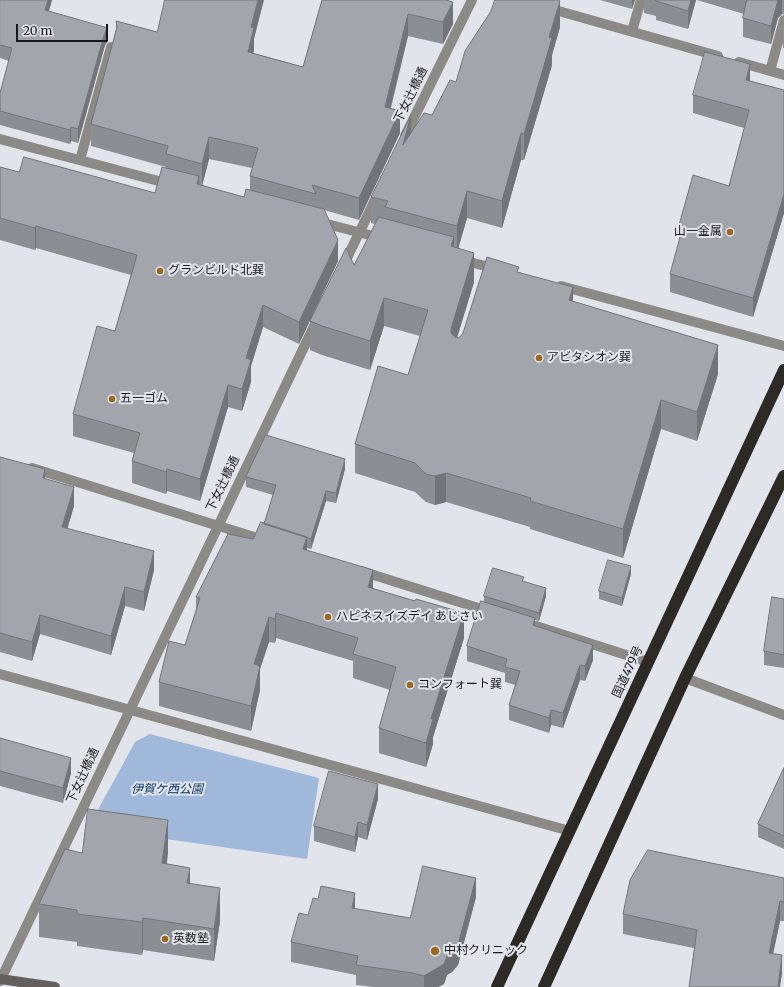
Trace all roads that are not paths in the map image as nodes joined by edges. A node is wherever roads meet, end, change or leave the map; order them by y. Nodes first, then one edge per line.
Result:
1 (472, 0) edge
2 (642, 0) edge
3 (534, 4) edge
4 (784, 20) edge
5 (632, 31) junction
6 (111, 47) edge
7 (770, 71) junction
8 (784, 75) edge
9 (0, 139) edge
10 (402, 144) edge
11 (80, 160) junction
12 (382, 185) edge
13 (176, 186) edge
14 (306, 219) edge
15 (359, 232) junction
16 (389, 240) edge
17 (448, 256) edge
18 (509, 272) edge
19 (339, 275) edge
20 (555, 285) edge
21 (321, 311) edge
22 (784, 346) edge
23 (784, 370) edge
24 (22, 465) edge
25 (784, 476) edge
26 (218, 525) junction
27 (278, 544) edge
28 (354, 568) edge
29 (498, 614) edge
30 (528, 624) edge
31 (648, 662) junction
32 (0, 674) edge
33 (686, 678) junction
34 (129, 710) junction
35 (784, 715) edge
36 (570, 831) junction
37 (0, 980) edge
38 (55, 987) edge
39 (497, 987) edge
40 (544, 987) edge

1 - 10 street, 下女辻橋通
2 - 5 street
3 - 5 street
4 - 7 street
5 - 7 street
6 - 11 street
7 - 8 street
9 - 11 street
11 - 13 street
12 - 15 street
14 - 15 street
15 - 16 street
15 - 19 street
17 - 18 street
20 - 22 street
21 - 26 street, 下女辻橋通
23 - 31 highway, 国道479号
24 - 26 street
25 - 33 highway
26 - 27 street
26 - 34 street, 下女辻橋通
28 - 29 street
30 - 31 street
31 - 36 highway, 国道479号
32 - 34 street
33 - 35 street
33 - 40 highway
34 - 36 street
34 - 37 street, 下女辻橋通
36 - 39 highway, 国道479号
37 - 38 street

